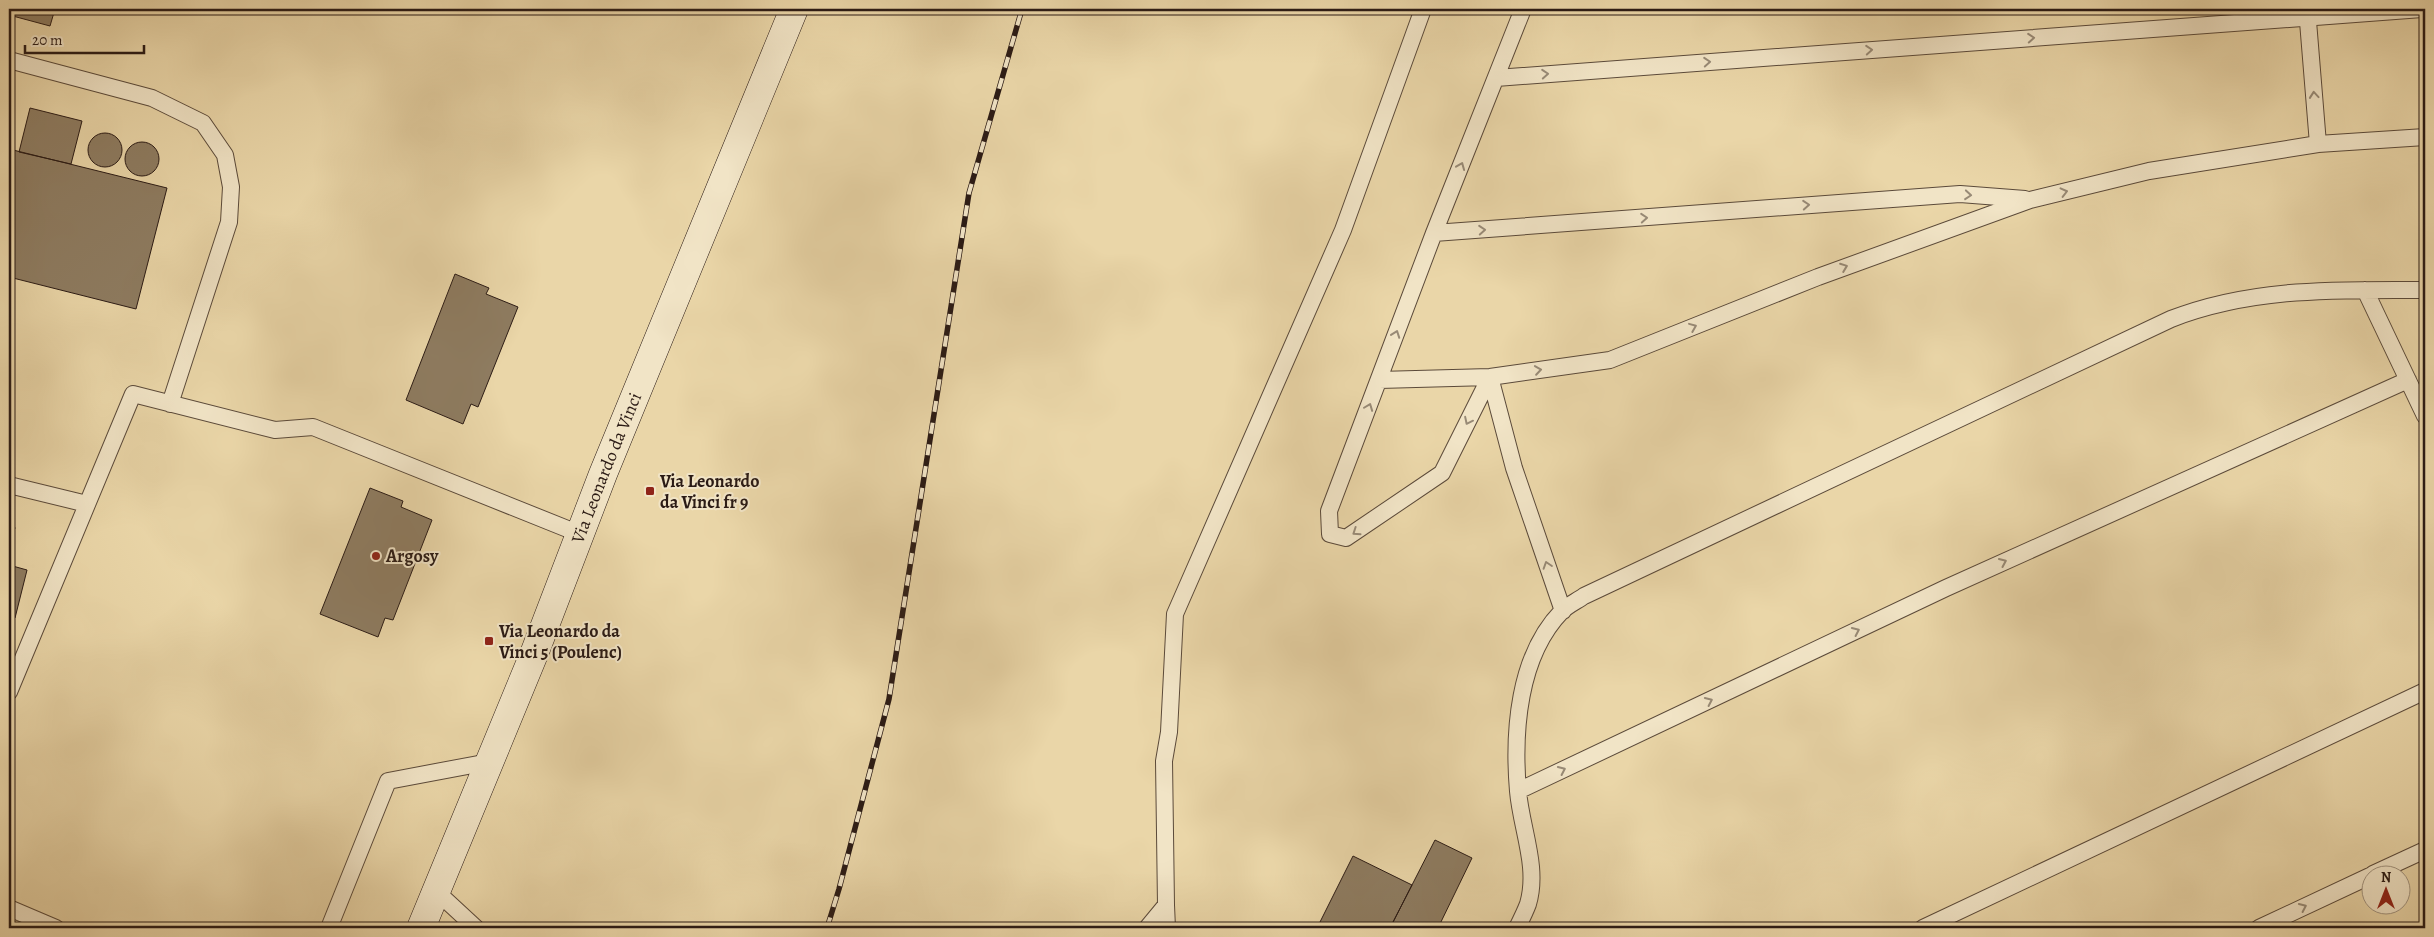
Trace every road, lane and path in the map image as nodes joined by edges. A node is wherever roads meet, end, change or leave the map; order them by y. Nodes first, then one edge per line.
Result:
1 (794, 9) edge
2 (1423, 9) edge
3 (1523, 9) edge
4 (2422, 9) edge
5 (2307, 13) edge
6 (9, 60) edge
7 (1496, 78) junction
8 (2425, 137) edge
9 (2318, 144) junction
10 (2030, 200) junction
11 (1434, 234) junction
12 (2365, 290) junction
13 (2425, 290) edge
14 (1490, 377) junction
15 (1379, 380) junction
16 (2408, 380) junction
17 (170, 404) junction
18 (2425, 416) edge
19 (9, 485) edge
20 (87, 504) junction
21 (580, 534) junction
22 (1563, 611) junction
23 (9, 692) edge
24 (2425, 692) edge
25 (489, 762) junction
26 (1518, 791) junction
27 (2425, 850) edge
28 (2395, 864) edge
29 (2362, 880) edge
30 (436, 891) junction
31 (1166, 904) junction
32 (9, 908) edge
33 (56, 928) edge
34 (328, 928) edge
35 (421, 928) edge
36 (476, 928) edge
37 (1147, 928) edge
38 (1167, 928) edge
39 (1517, 928) edge
40 (1923, 928) edge
41 (2259, 928) edge

1 - 21 main road, Via Leonardo da Vinci
2 - 31 lane
3 - 7 lane
4 - 5 lane
7 -> 5 lane
9 -> 5 lane
6 - 17 lane
11 -> 7 lane
8 - 9 lane
10 -> 9 lane
11 -> 10 lane
14 -> 10 lane
15 -> 11 lane
12 - 13 lane
12 - 16 lane
12 - 22 lane
14 - 15 lane
14 -> 15 lane
22 -> 14 lane
16 - 18 lane
26 -> 16 lane
17 - 20 lane
17 - 21 lane
19 - 20 lane
20 - 23 lane
21 - 25 main road, Via Leonardo da Vinci
22 - 26 lane
24 - 40 lane
25 - 30 main road, Via Leonardo da Vinci
25 - 34 lane
26 - 39 lane
27 - 28 lane
41 -> 29 lane
30 - 35 main road, Via Leonardo da Vinci
30 - 36 lane
31 - 37 lane
31 - 38 lane
32 - 33 lane

